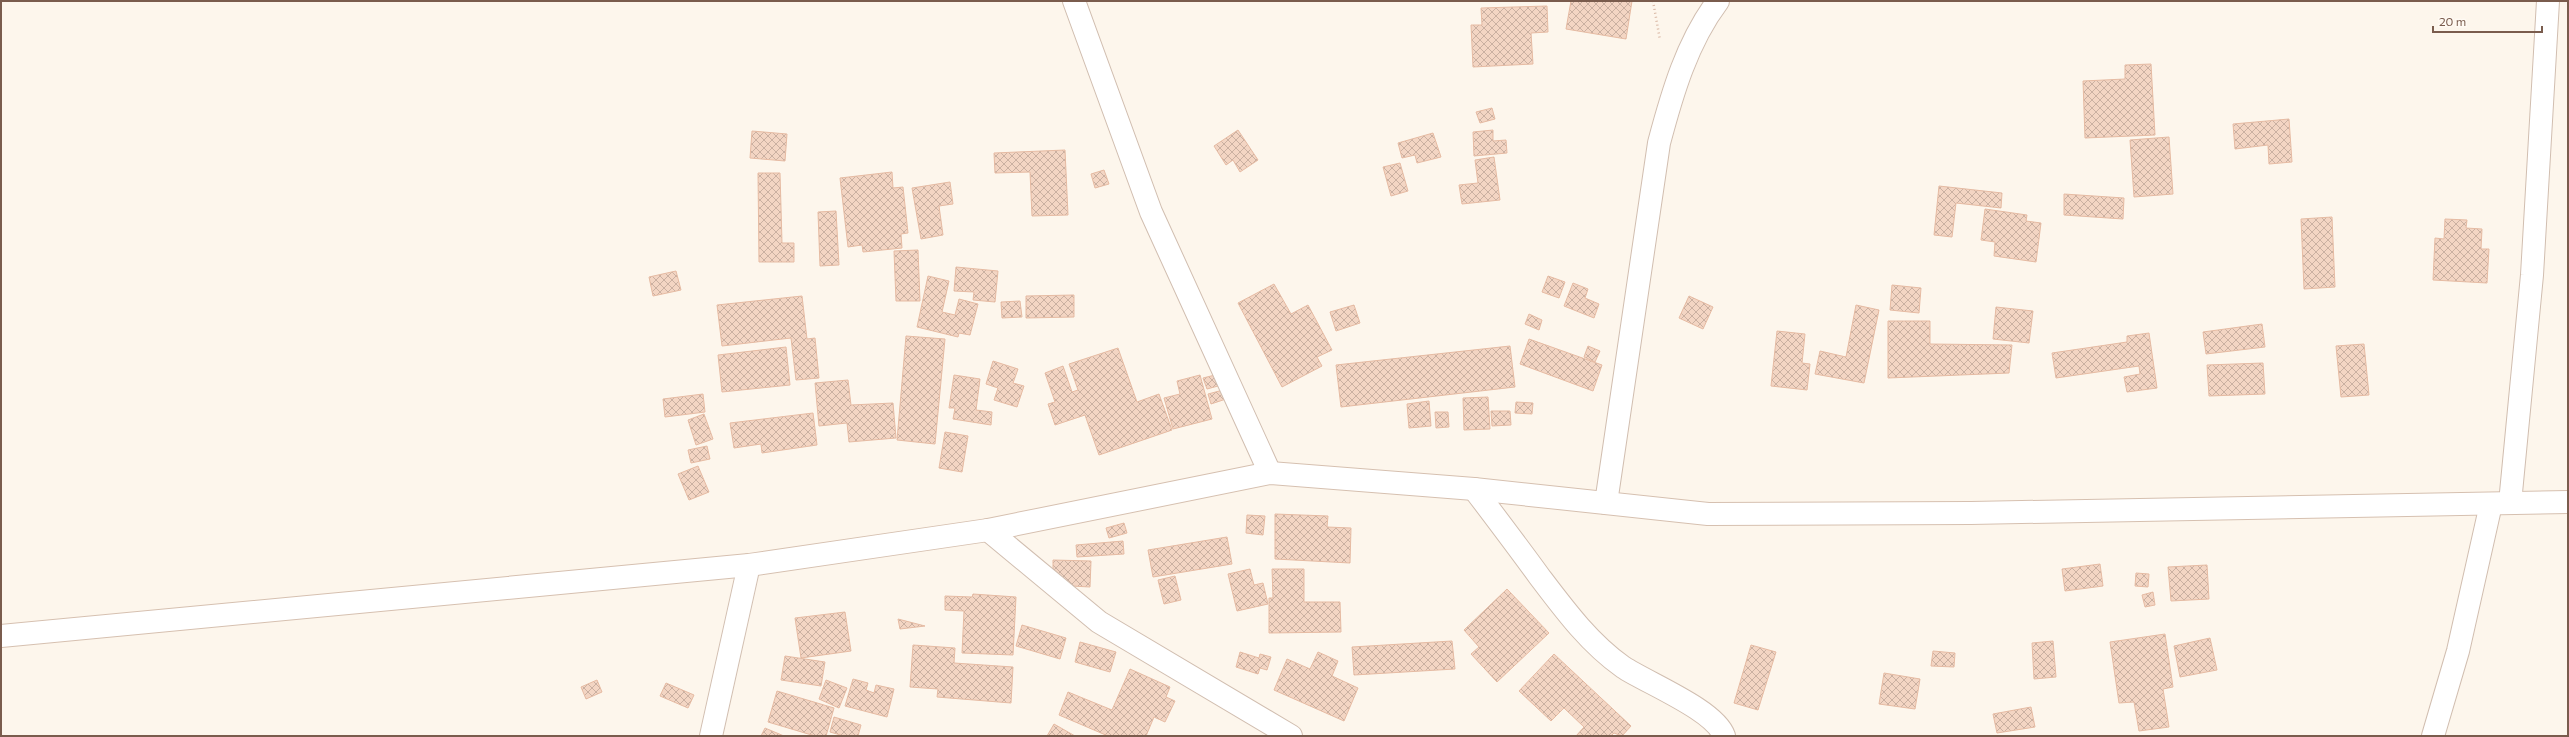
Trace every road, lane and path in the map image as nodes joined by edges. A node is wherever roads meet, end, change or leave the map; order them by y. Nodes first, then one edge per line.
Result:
1 (1074, 1) edge
2 (1718, 1) edge
3 (2548, 1) edge
4 (1270, 473) junction
5 (1474, 489) junction
6 (2568, 502) edge
7 (1606, 503) junction
8 (2500, 504) junction
9 (988, 530) junction
10 (749, 565) junction
11 (1, 636) edge
12 (711, 736) edge
13 (1291, 736) edge
14 (1724, 736) edge
15 (2433, 736) edge

1 - 4 street
2 - 7 street
3 - 8 street
4 - 5 street
4 - 9 street
5 - 7 street
5 - 14 street
6 - 8 street
7 - 8 street
8 - 15 street
9 - 10 street
9 - 13 street
10 - 11 street
10 - 12 street

